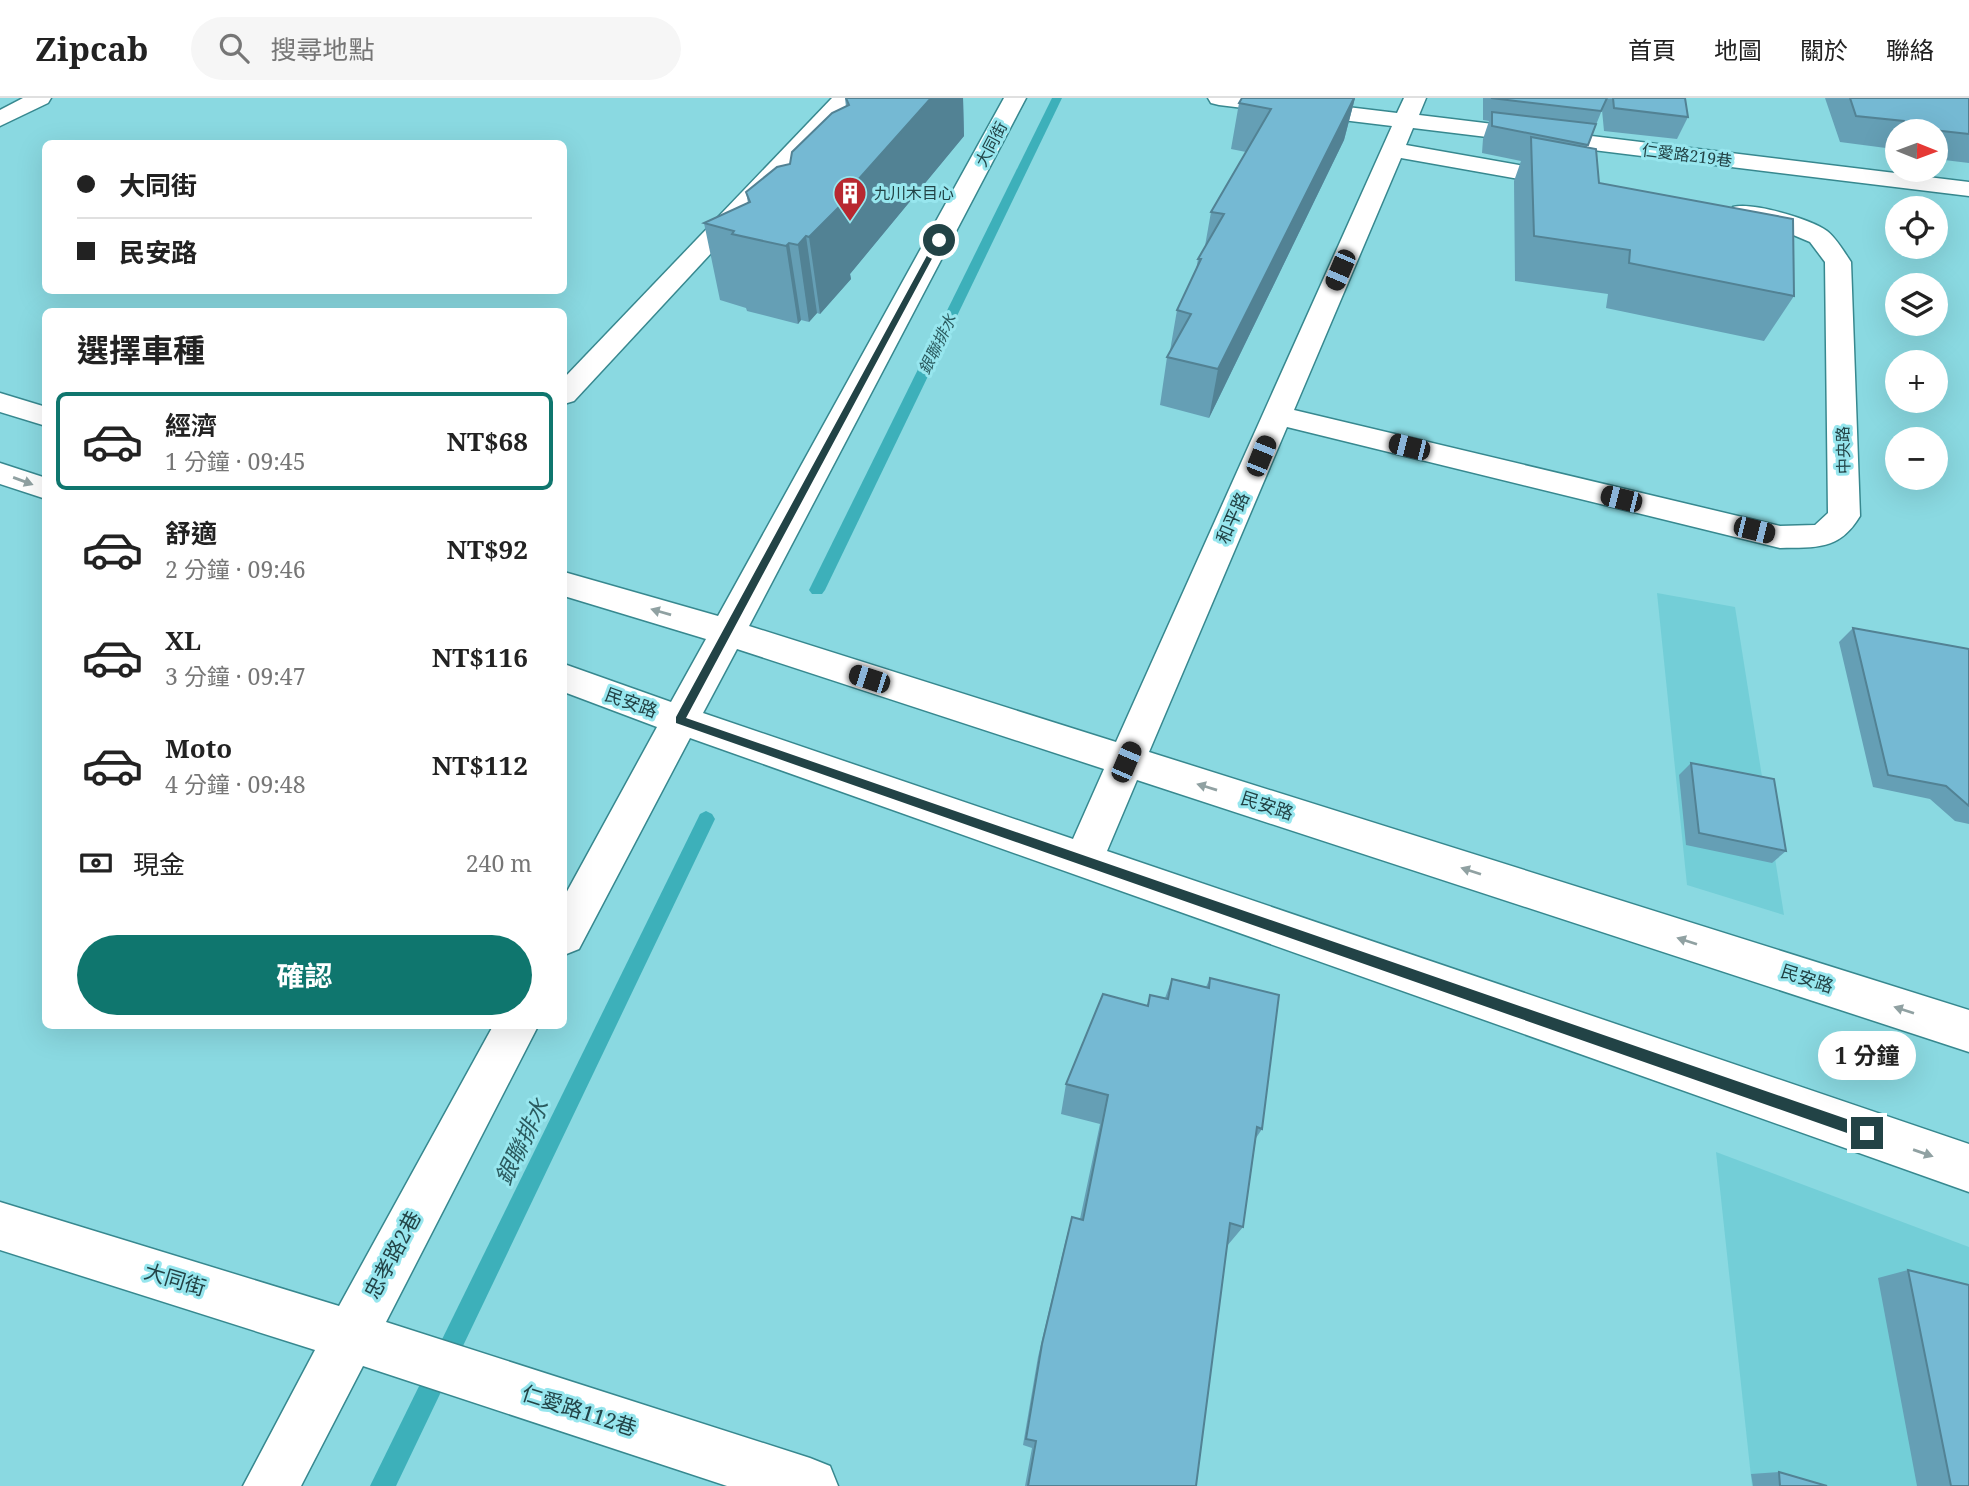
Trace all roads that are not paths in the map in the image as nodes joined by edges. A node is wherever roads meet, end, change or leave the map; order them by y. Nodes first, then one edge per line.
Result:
1 (0, 98) edge
2 (845, 98) edge
3 (1015, 98) edge
4 (1219, 98) edge
5 (34, 101) edge
6 (1410, 109) edge
7 (0, 119) edge
8 (1392, 149) junction
9 (1597, 186) edge
10 (1969, 189) edge
11 (1719, 208) edge
12 (567, 392) edge
13 (0, 402) edge
14 (1277, 415) junction
15 (42, 416) edge
16 (0, 473) edge
17 (42, 488) edge
18 (567, 585) edge
19 (726, 633) junction
20 (567, 679) edge
21 (680, 720) junction
22 (1126, 762) junction
23 (1083, 861) junction
24 (567, 930) edge
25 (515, 1029) edge
26 (1969, 1031) edge
27 (1969, 1168) edge
28 (0, 1226) edge
29 (372, 1343) junction
30 (271, 1486) edge
31 (810, 1486) edge

1 - 5 street
2 - 12 street
3 - 19 street, 大同街
4 - 6 street, 仁愛路219巷
5 - 7 street
6 - 8 street, 和平路
6 - 10 street, 仁愛路219巷
8 - 9 street
8 - 14 street, 和平路
11 - 14 street, 中央路
13 - 15 street
14 - 22 street, 和平路
16 -> 17 street
19 -> 18 street, 民安路
19 - 21 street
19 - 22 street, 民安路
20 - 21 street, 民安路
21 - 23 street, 民安路
21 - 24 street
22 - 23 street, 和平路
26 -> 22 street, 民安路
23 -> 27 street, 民安路
25 - 29 street, 忠孝路2巷
28 - 29 street, 大同街
29 - 30 street, 忠孝路2巷
29 - 31 street, 仁愛路112巷

